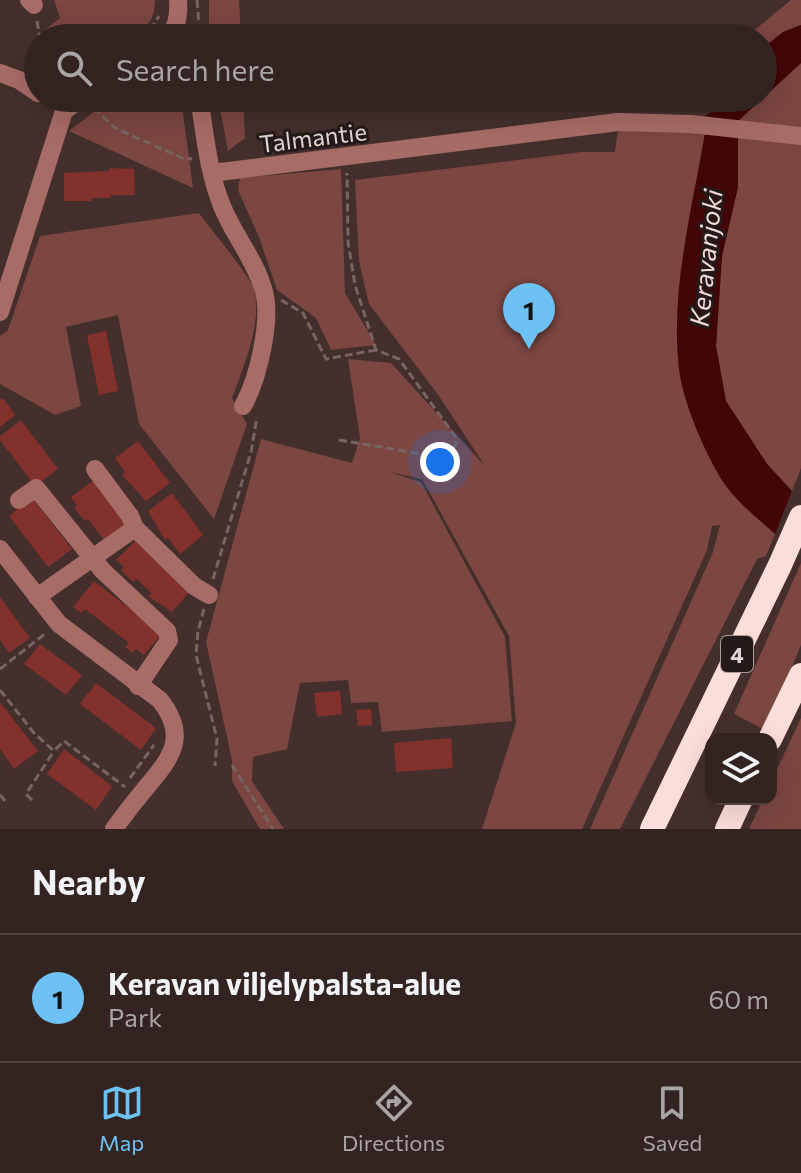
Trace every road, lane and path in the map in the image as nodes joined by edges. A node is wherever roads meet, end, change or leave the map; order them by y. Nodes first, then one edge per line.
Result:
1 (178, 0) edge
2 (197, 0) edge
3 (160, 9) dead end
4 (153, 24) edge
5 (176, 24) edge
6 (199, 24) edge
7 (0, 73) edge
8 (24, 83) edge
9 (64, 112) edge
10 (98, 112) edge
11 (201, 112) edge
12 (801, 136) edge
13 (346, 157) junction
14 (210, 165) junction
15 (264, 290) junction
16 (0, 312) edge
17 (376, 350) junction
18 (243, 406) dead end
19 (339, 440) dead end
20 (95, 469) dead end
21 (19, 500) dead end
22 (801, 517) edge
23 (135, 528) junction
24 (0, 549) edge
25 (93, 557) junction
26 (209, 595) dead end
27 (37, 597) junction
28 (59, 624) junction
29 (0, 669) edge
30 (801, 675) edge
31 (138, 686) junction
32 (0, 690) edge
33 (773, 733) edge
34 (154, 744) dead end
35 (54, 751) junction
36 (232, 765) dead end
37 (131, 792) junction
38 (0, 795) edge
39 (32, 800) dead end
40 (6, 802) dead end
41 (738, 805) edge
42 (114, 829) edge
43 (273, 829) edge
44 (652, 829) edge
45 (727, 829) edge

1 - 5 street
2 - 6 path
3 - 4 path
7 - 8 street
9 - 16 street
10 - 14 path
11 - 14 street
12 - 13 street, Talmantie
13 - 14 street, Talmantie
13 - 17 path
14 - 15 street
15 - 17 path
15 - 18 street
17 - 19 path
20 - 23 street
21 - 25 street
22 - 44 highway, 4
23 - 25 street
23 - 26 street
24 - 27 street
25 - 27 street
25 - 31 street
27 - 28 street
28 - 29 path
28 - 31 street
30 - 33 highway
31 - 37 street
32 - 35 path
34 - 37 path
35 - 37 path
35 - 39 path
36 - 43 path
37 - 42 street
38 - 40 path
41 - 45 highway

